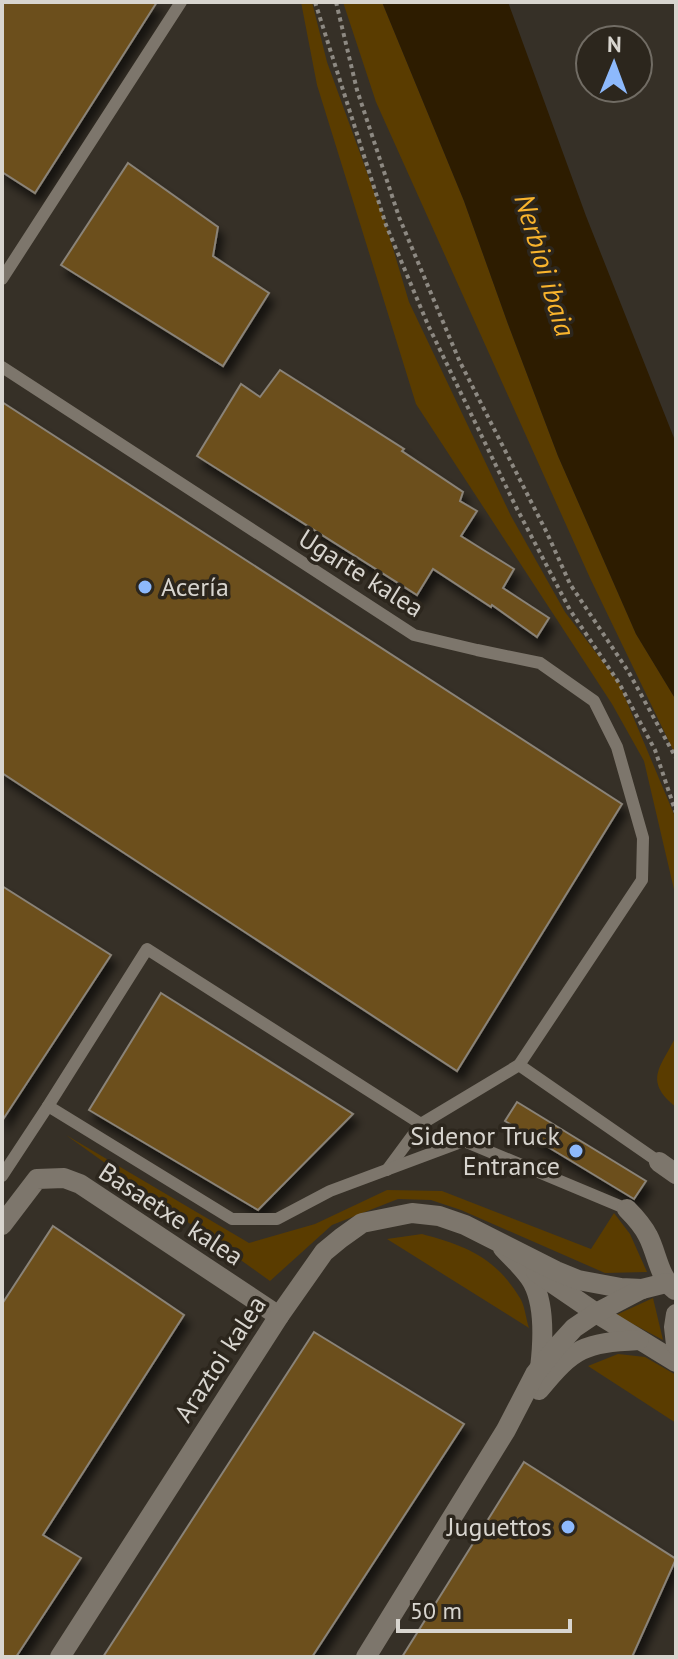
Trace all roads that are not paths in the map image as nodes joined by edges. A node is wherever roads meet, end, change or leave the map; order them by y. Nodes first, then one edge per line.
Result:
1 (181, 2) edge
2 (2, 279) edge
3 (2, 367) edge
4 (519, 1065) junction
5 (48, 1106) junction
6 (421, 1124) junction
7 (668, 1168) edge
8 (387, 1170) junction
9 (2, 1176) edge
10 (627, 1209) joint
11 (2, 1225) edge
12 (498, 1242) junction
13 (671, 1287) edge
14 (642, 1289) junction
15 (596, 1313) junction
16 (676, 1314) edge
17 (279, 1316) junction
18 (639, 1340) junction
19 (676, 1345) edge
20 (676, 1362) edge
21 (540, 1368) junction
22 (506, 1430) junction
23 (60, 1657) edge
24 (366, 1657) edge

1 - 2 lane
3 - 4 lane, Ugarte kalea
4 - 6 lane, Ugarte kalea
4 - 7 lane
5 - 6 lane
5 - 8 lane
5 - 9 lane
6 - 8 lane, Ugarte kalea
8 - 10 lane
10 - 13 street
11 - 17 street, Basaetxe kalea
12 - 14 street
12 - 15 street
12 - 17 street, Araztoi kalea
12 - 21 street
13 - 14 street
14 - 15 street
15 - 18 street
15 - 21 street
16 - 19 street
17 - 23 street, Araztoi kalea
18 - 20 street
18 - 22 street
21 - 22 street
22 - 24 street

